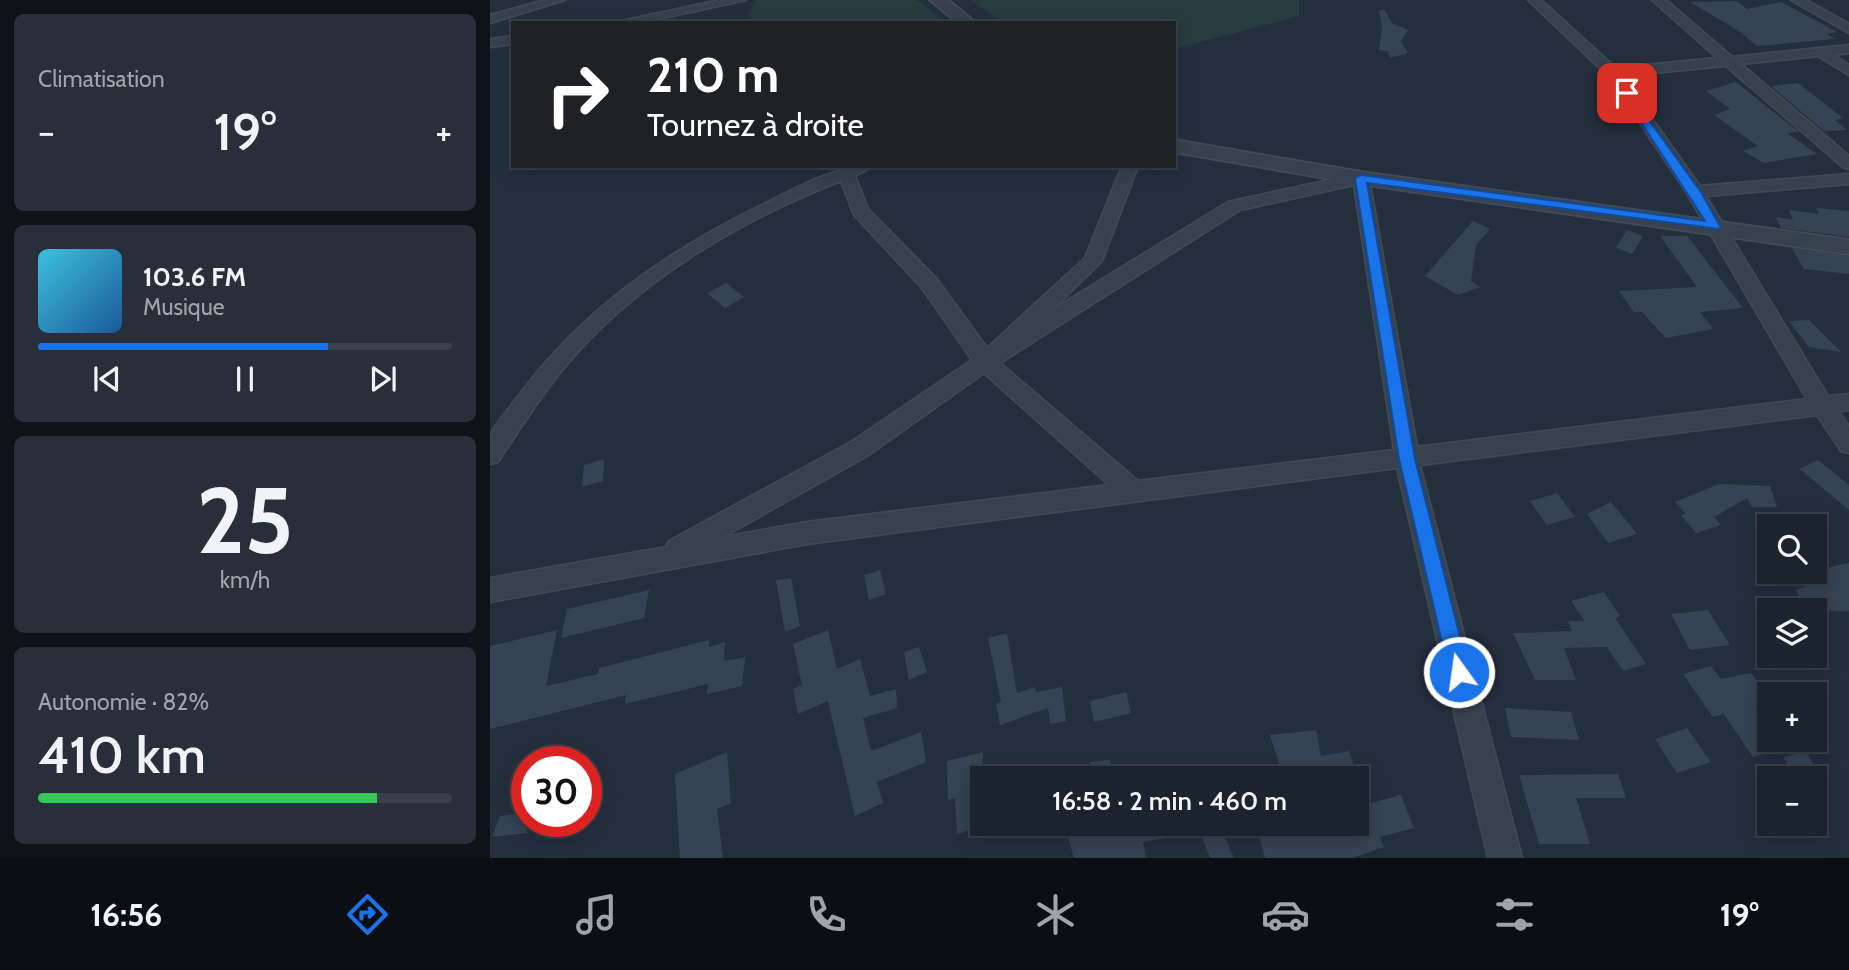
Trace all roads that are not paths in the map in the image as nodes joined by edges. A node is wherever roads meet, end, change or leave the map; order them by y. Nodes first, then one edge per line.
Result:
1 (559, 0) edge
2 (740, 0) edge
3 (938, 0) edge
4 (1534, 0) edge
5 (1658, 0) edge
6 (1797, 0) edge
7 (490, 19) edge
8 (629, 21) edge
9 (965, 21) edge
10 (1849, 29) edge
11 (511, 40) edge
12 (490, 43) edge
13 (1849, 49) edge
14 (1819, 51) junction
15 (1727, 59) junction
16 (1849, 71) edge
17 (1613, 73) junction
18 (1176, 146) edge
19 (1849, 164) edge
20 (1129, 168) edge
21 (856, 170) edge
22 (1361, 178) junction
23 (1849, 180) edge
24 (1695, 192) junction
25 (1714, 226) junction
26 (1849, 247) edge
27 (985, 362) junction
28 (1849, 402) edge
29 (1822, 405) junction
30 (1849, 444) edge
31 (490, 455) edge
32 (1407, 459) junction
33 (1135, 492) junction
34 (661, 559) junction
35 (490, 590) edge
36 (1505, 858) edge

1 - 7 street
2 - 8 street
3 - 9 street
4 - 17 street
5 - 15 street
6 - 10 street
11 - 12 street
13 - 14 street
14 - 15 street
14 - 16 street
15 - 17 street
15 - 19 street
17 - 24 street
18 - 22 street
20 - 27 street
21 - 27 street
21 - 31 street
22 - 25 street
22 - 27 street
22 - 32 street
23 - 24 street
24 - 25 street
25 - 26 street
25 - 29 street
27 - 33 street
27 - 34 street
28 - 29 street
29 - 30 street
29 - 32 street
32 - 33 street
32 - 36 street
33 - 34 street
34 - 35 street

